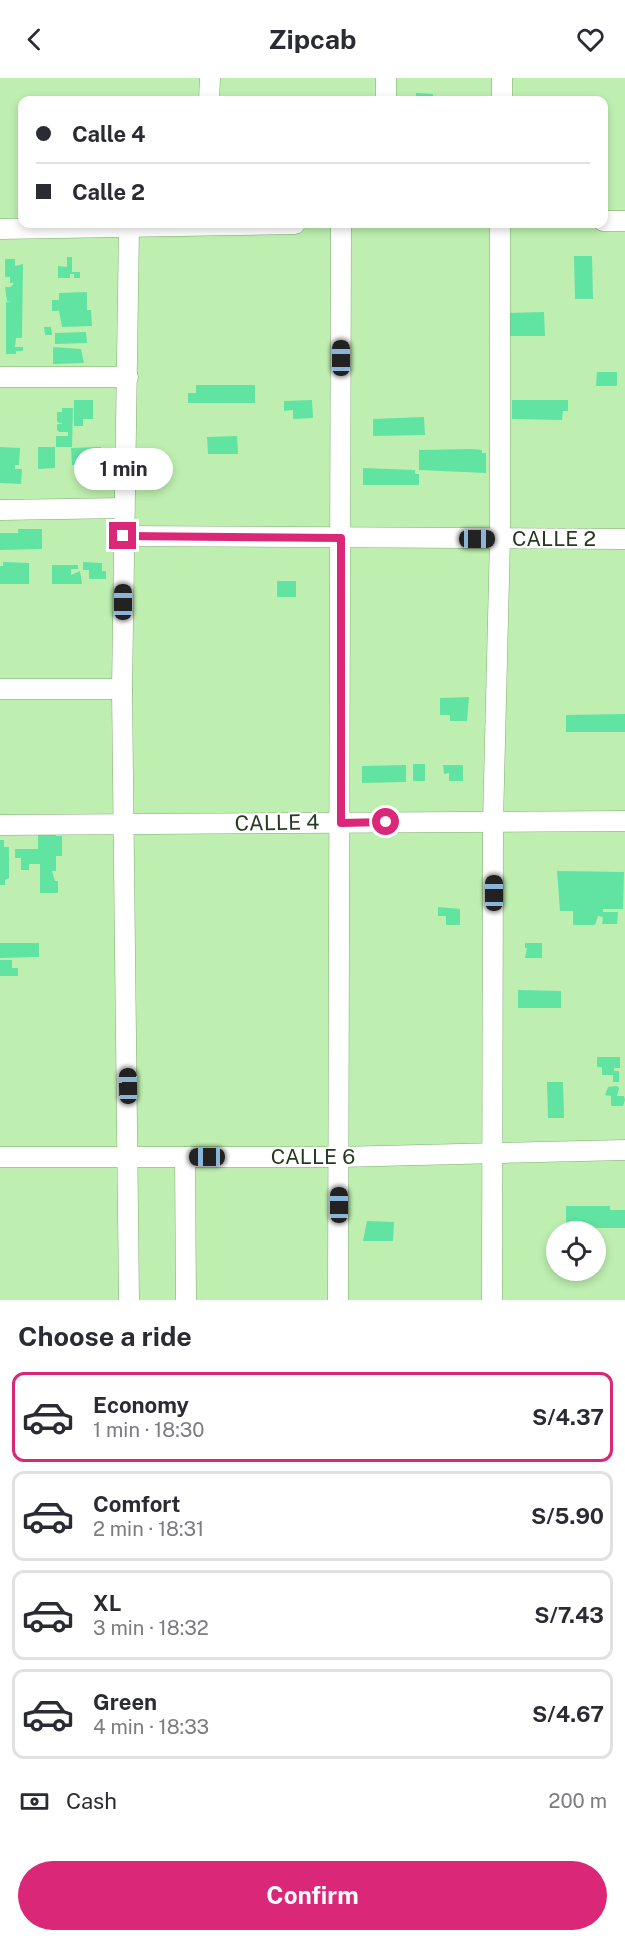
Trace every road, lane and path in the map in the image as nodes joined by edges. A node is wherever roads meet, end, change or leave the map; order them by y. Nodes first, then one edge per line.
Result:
1 (210, 78) edge
2 (386, 78) edge
3 (502, 78) edge
4 (210, 96) edge
5 (386, 96) edge
6 (502, 96) edge
7 (608, 221) edge
8 (625, 221) edge
9 (129, 228) joint
10 (341, 228) edge
11 (500, 228) edge
12 (0, 229) edge
13 (0, 377) edge
14 (128, 377) junction
15 (124, 508) junction
16 (0, 510) edge
17 (123, 536) junction
18 (341, 538) junction
19 (500, 539) junction
20 (625, 539) edge
21 (0, 689) edge
22 (122, 689) junction
23 (625, 821) edge
24 (493, 822) junction
25 (341, 823) junction
26 (0, 825) edge
27 (124, 825) junction
28 (625, 1150) edge
29 (494, 1154) junction
30 (0, 1157) edge
31 (129, 1157) junction
32 (185, 1157) junction
33 (339, 1157) junction
34 (129, 1300) edge
35 (186, 1300) edge
36 (338, 1300) edge
37 (492, 1300) edge

1 - 4 street
2 - 5 street
3 - 6 street
7 - 8 street
9 - 12 street
9 - 14 street
10 - 18 street
11 - 19 street
13 - 14 street
14 - 15 street
15 - 16 street
15 - 17 street
17 - 18 street, CALLE 2
17 - 22 street
18 - 19 street, CALLE 2
18 - 25 street
19 - 20 street, CALLE 2
19 - 24 street
21 - 22 street
22 - 27 street
23 - 24 street, CALLE 4
24 - 25 street, CALLE 4
24 - 29 street
25 - 27 street, CALLE 4
25 - 33 street
26 - 27 street, CALLE 4
27 - 31 street
28 - 29 street, CALLE 6
29 - 33 street, CALLE 6
29 - 37 street
30 - 31 street, CALLE 6
31 - 32 street, CALLE 6
31 - 34 street
32 - 33 street, CALLE 6
32 - 35 street
33 - 36 street

